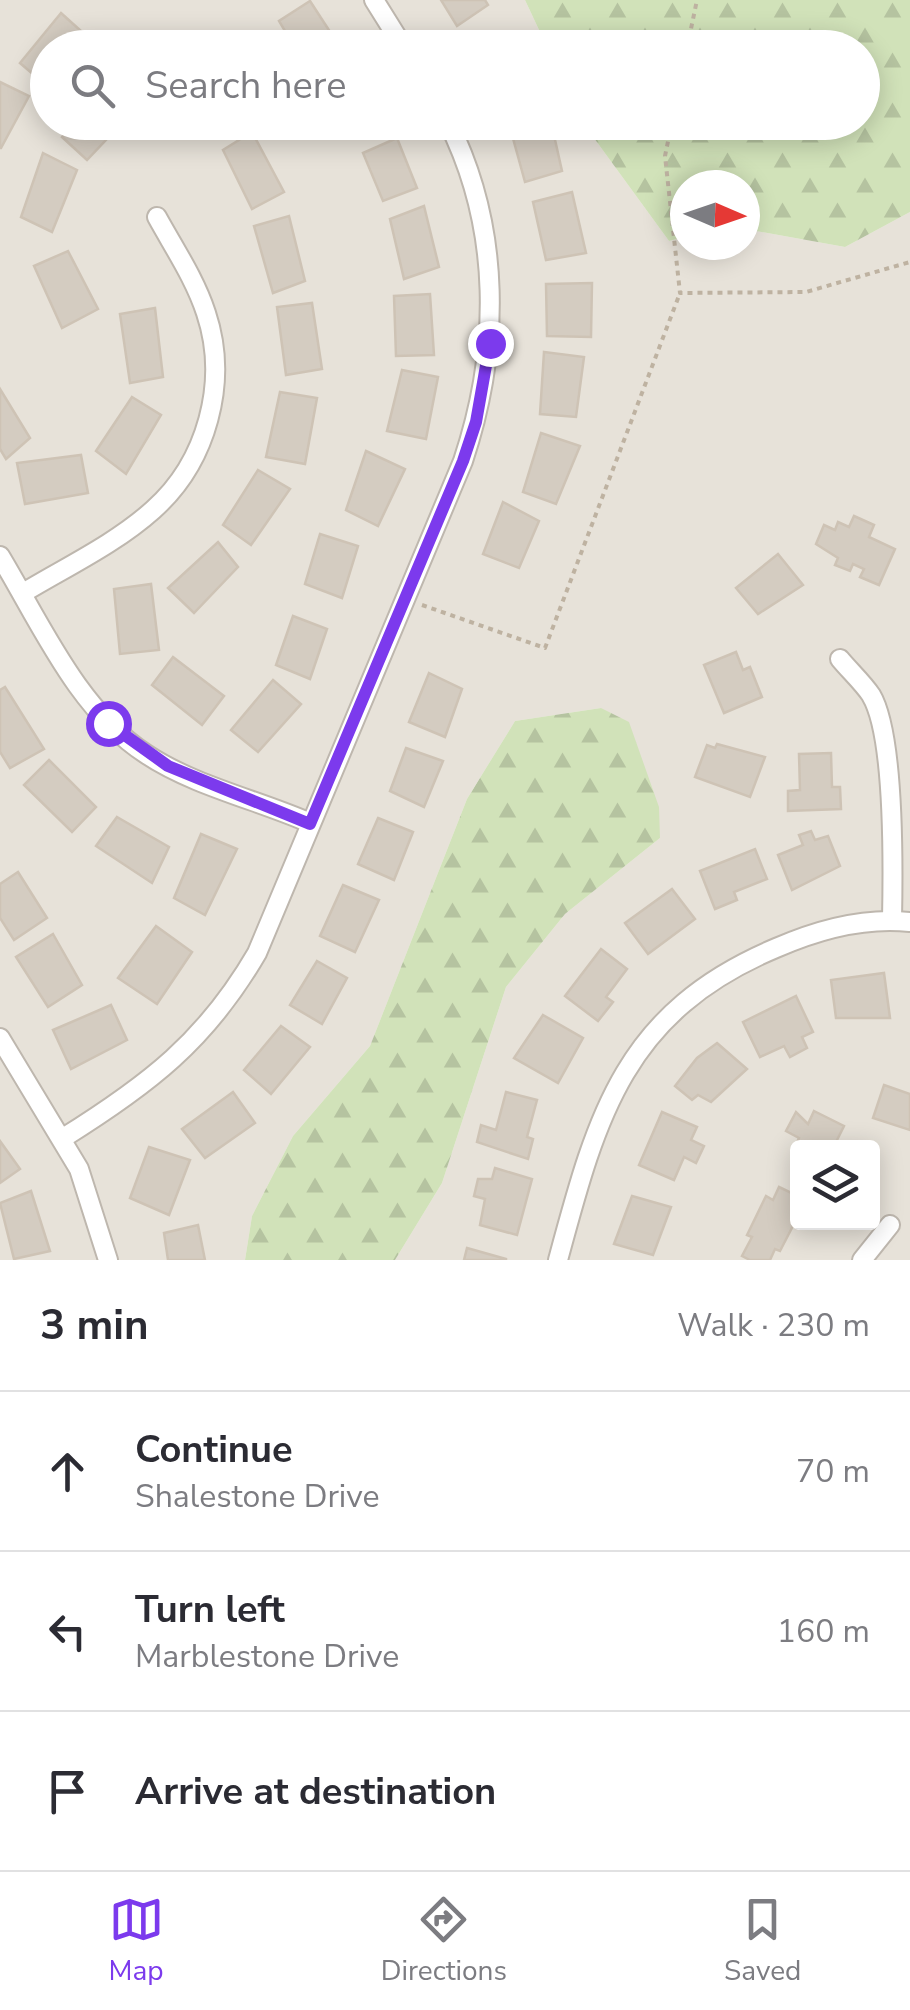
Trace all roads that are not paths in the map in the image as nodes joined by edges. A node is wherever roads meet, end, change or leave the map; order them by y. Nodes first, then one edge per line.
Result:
1 (374, 0) edge
2 (393, 30) edge
3 (456, 140) edge
4 (156, 217) dead end
5 (0, 556) edge
6 (23, 593) junction
7 (840, 660) dead end
8 (310, 824) junction
9 (901, 921) edge
10 (0, 1038) edge
11 (63, 1138) junction
12 (890, 1225) dead end
13 (108, 1260) edge
14 (558, 1260) edge
15 (862, 1260) edge

1 - 2 street
3 - 8 street
4 - 6 street
5 - 6 street
6 - 8 street
7 - 9 street
8 - 11 street
9 - 14 street
10 - 11 street
11 - 13 street
12 - 15 street

